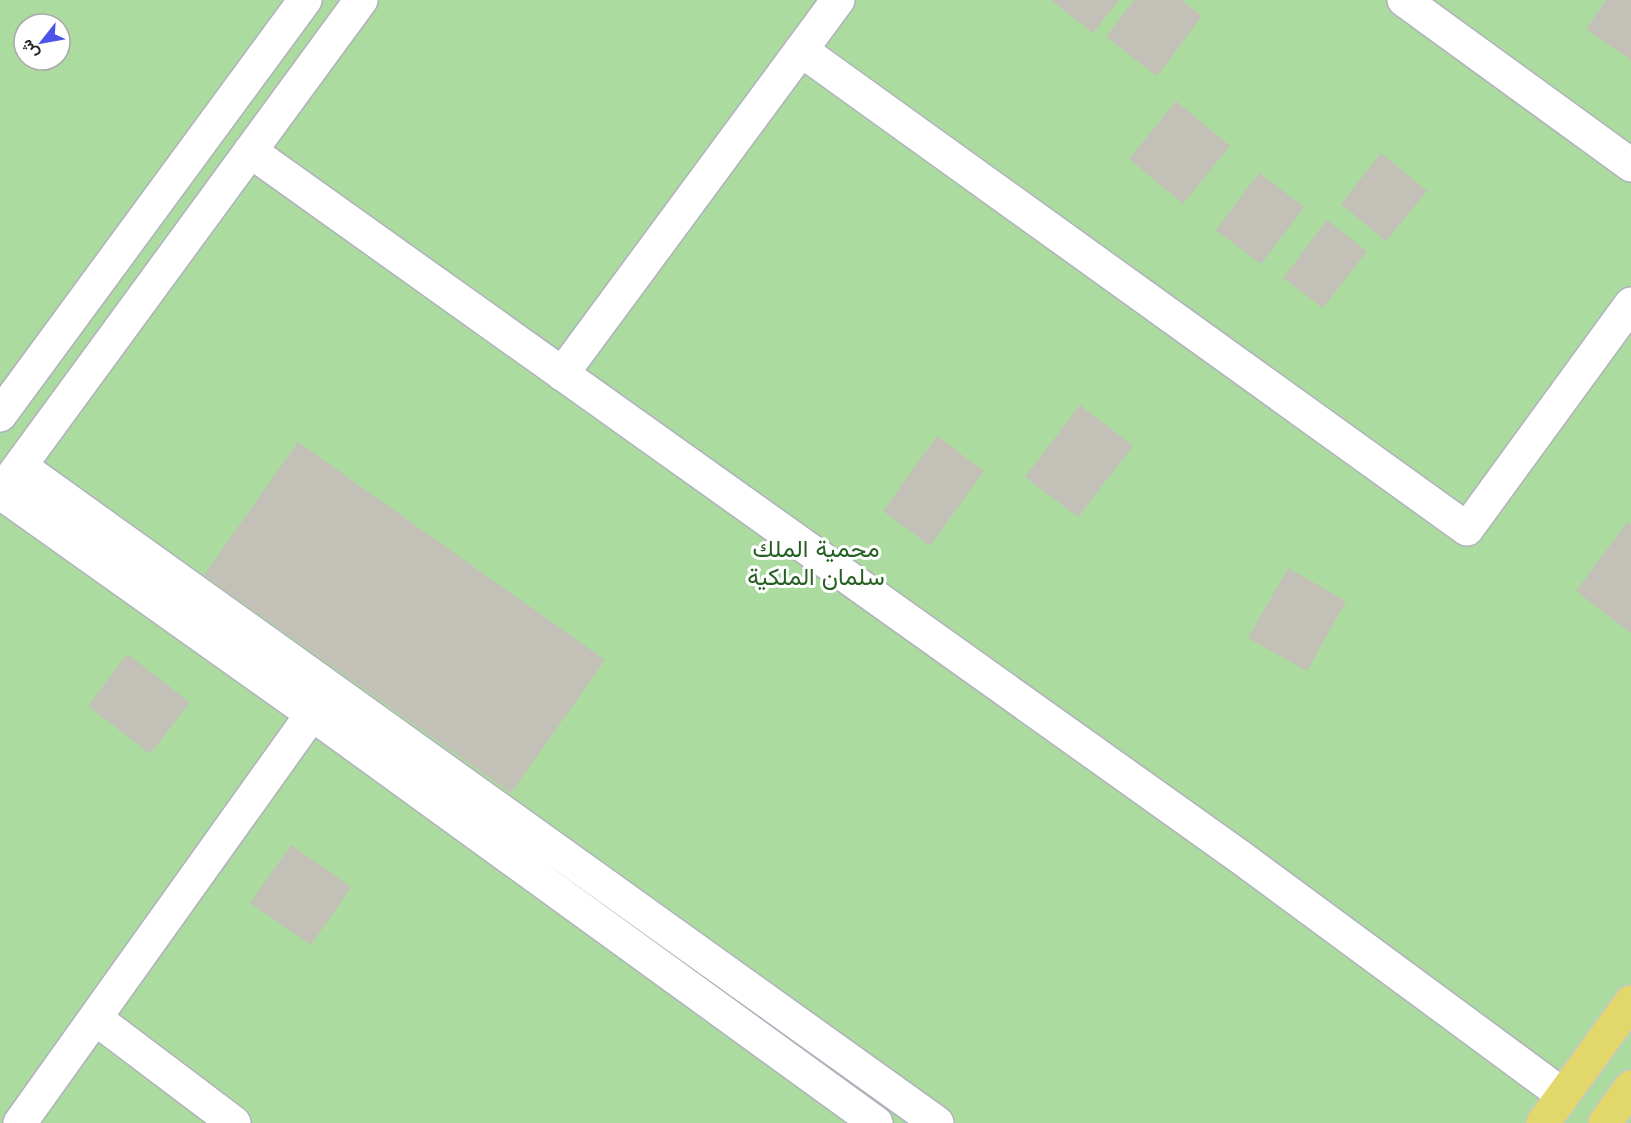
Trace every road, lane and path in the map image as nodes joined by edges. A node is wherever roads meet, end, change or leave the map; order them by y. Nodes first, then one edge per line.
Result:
1 (305, 0) edge
2 (361, 0) edge
3 (838, 0) edge
4 (1404, 0) edge
5 (801, 50) junction
6 (250, 151) junction
7 (1631, 165) edge
8 (1631, 304) edge
9 (562, 374) junction
10 (0, 415) edge
11 (20, 466) junction
12 (0, 493) edge
13 (312, 714) junction
14 (1631, 1002) edge
15 (95, 1018) junction
16 (1563, 1095) junction
17 (20, 1123) edge
18 (234, 1123) edge
19 (876, 1123) edge
20 (937, 1123) edge
21 (1543, 1123) edge

1 - 10 street
2 - 6 street
3 - 5 street
4 - 7 street
5 - 8 street
5 - 9 street
6 - 9 street
6 - 11 street
9 - 16 street
11 - 12 street
11 - 20 street
12 - 13 street
13 - 15 street
13 - 19 street
14 - 16 main road
15 - 17 street
15 - 18 street
16 - 21 main road

